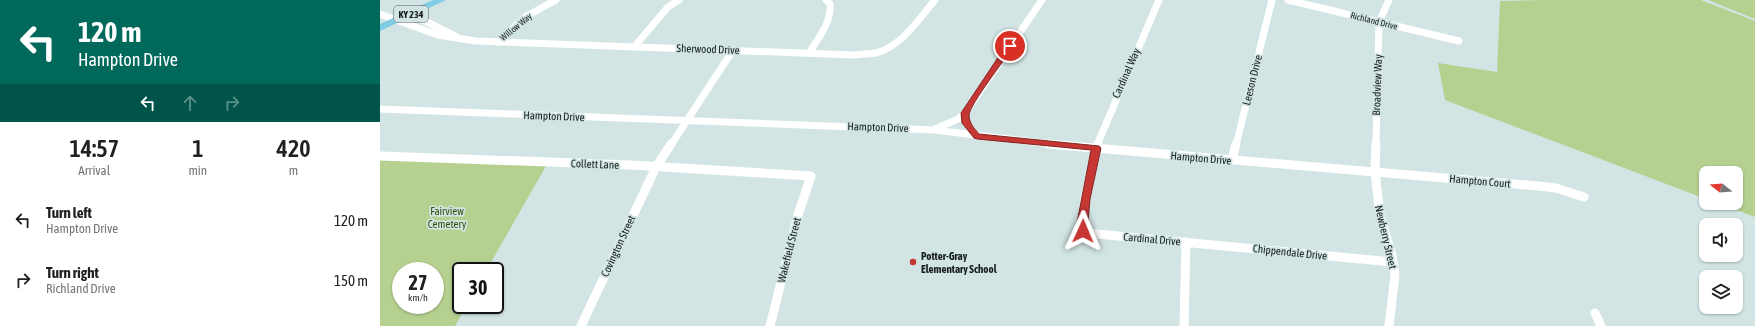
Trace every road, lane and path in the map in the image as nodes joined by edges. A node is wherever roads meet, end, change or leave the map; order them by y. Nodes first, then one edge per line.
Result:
1 (441, 0) edge
2 (556, 0) edge
3 (679, 0) edge
4 (826, 0) edge
5 (935, 0) edge
6 (1042, 0) edge
7 (1159, 0) edge
8 (1272, 0) edge
9 (1288, 0) edge
10 (1389, 0) edge
11 (380, 14) edge
12 (411, 14) junction
13 (380, 18) edge
14 (395, 21) junction
15 (1379, 22) junction
16 (380, 28) edge
17 (459, 39) junction
18 (1459, 41) dead end
19 (498, 42) junction
20 (634, 47) junction
21 (733, 50) junction
22 (809, 53) junction
23 (380, 109) edge
24 (965, 113) junction
25 (686, 121) junction
26 (934, 130) junction
27 (977, 136) junction
28 (1096, 148) junction
29 (380, 156) edge
30 (1232, 160) junction
31 (656, 167) junction
32 (1375, 172) junction
33 (810, 176) joint
34 (1584, 197) dead end
35 (1186, 242) junction
36 (1393, 262) junction
37 (1595, 313) dead end
38 (581, 326) edge
39 (770, 326) edge
40 (1184, 326) edge
41 (1389, 326) edge
42 (1600, 326) edge

1 - 12 main road, KY 234
2 - 19 street, Willow Way
3 - 20 street
4 - 22 street
5 - 22 street, Sherwood Drive
6 - 24 street
7 - 28 street, Cardinal Way
8 - 30 street, Leeson Drive
9 - 15 street, Richland Drive
10 - 15 street, Broadview Way
11 - 14 street
12 - 14 main road, KY 234
12 - 17 street, Sherwood Drive
13 - 14 street
14 - 16 main road, KY 234
14 - 17 street, Sherwood Drive
15 - 18 street, Richland Drive
15 - 32 street, Broadview Way
17 - 19 street, Sherwood Drive
19 - 20 street, Sherwood Drive
20 - 21 street, Sherwood Drive
21 - 22 street, Sherwood Drive
21 - 25 street, Covington Street
23 - 25 street, Hampton Drive
24 - 26 street
24 - 27 street
25 - 26 street, Hampton Drive
25 - 31 street, Covington Street
26 - 27 street, Hampton Drive
27 - 28 street, Hampton Drive
28 - 30 street, Hampton Drive
28 - 35 street, Cardinal Drive
29 - 31 street, Collett Lane
30 - 32 street, Hampton Drive
31 - 33 street, Collett Lane
31 - 38 street, Covington Street
32 - 34 street, Hampton Court
32 - 36 street, Newberry Street
33 - 39 street, Wakefield Street
35 - 36 street, Chippendale Drive
35 - 40 street
36 - 41 street, Newberry Street
37 - 42 street

